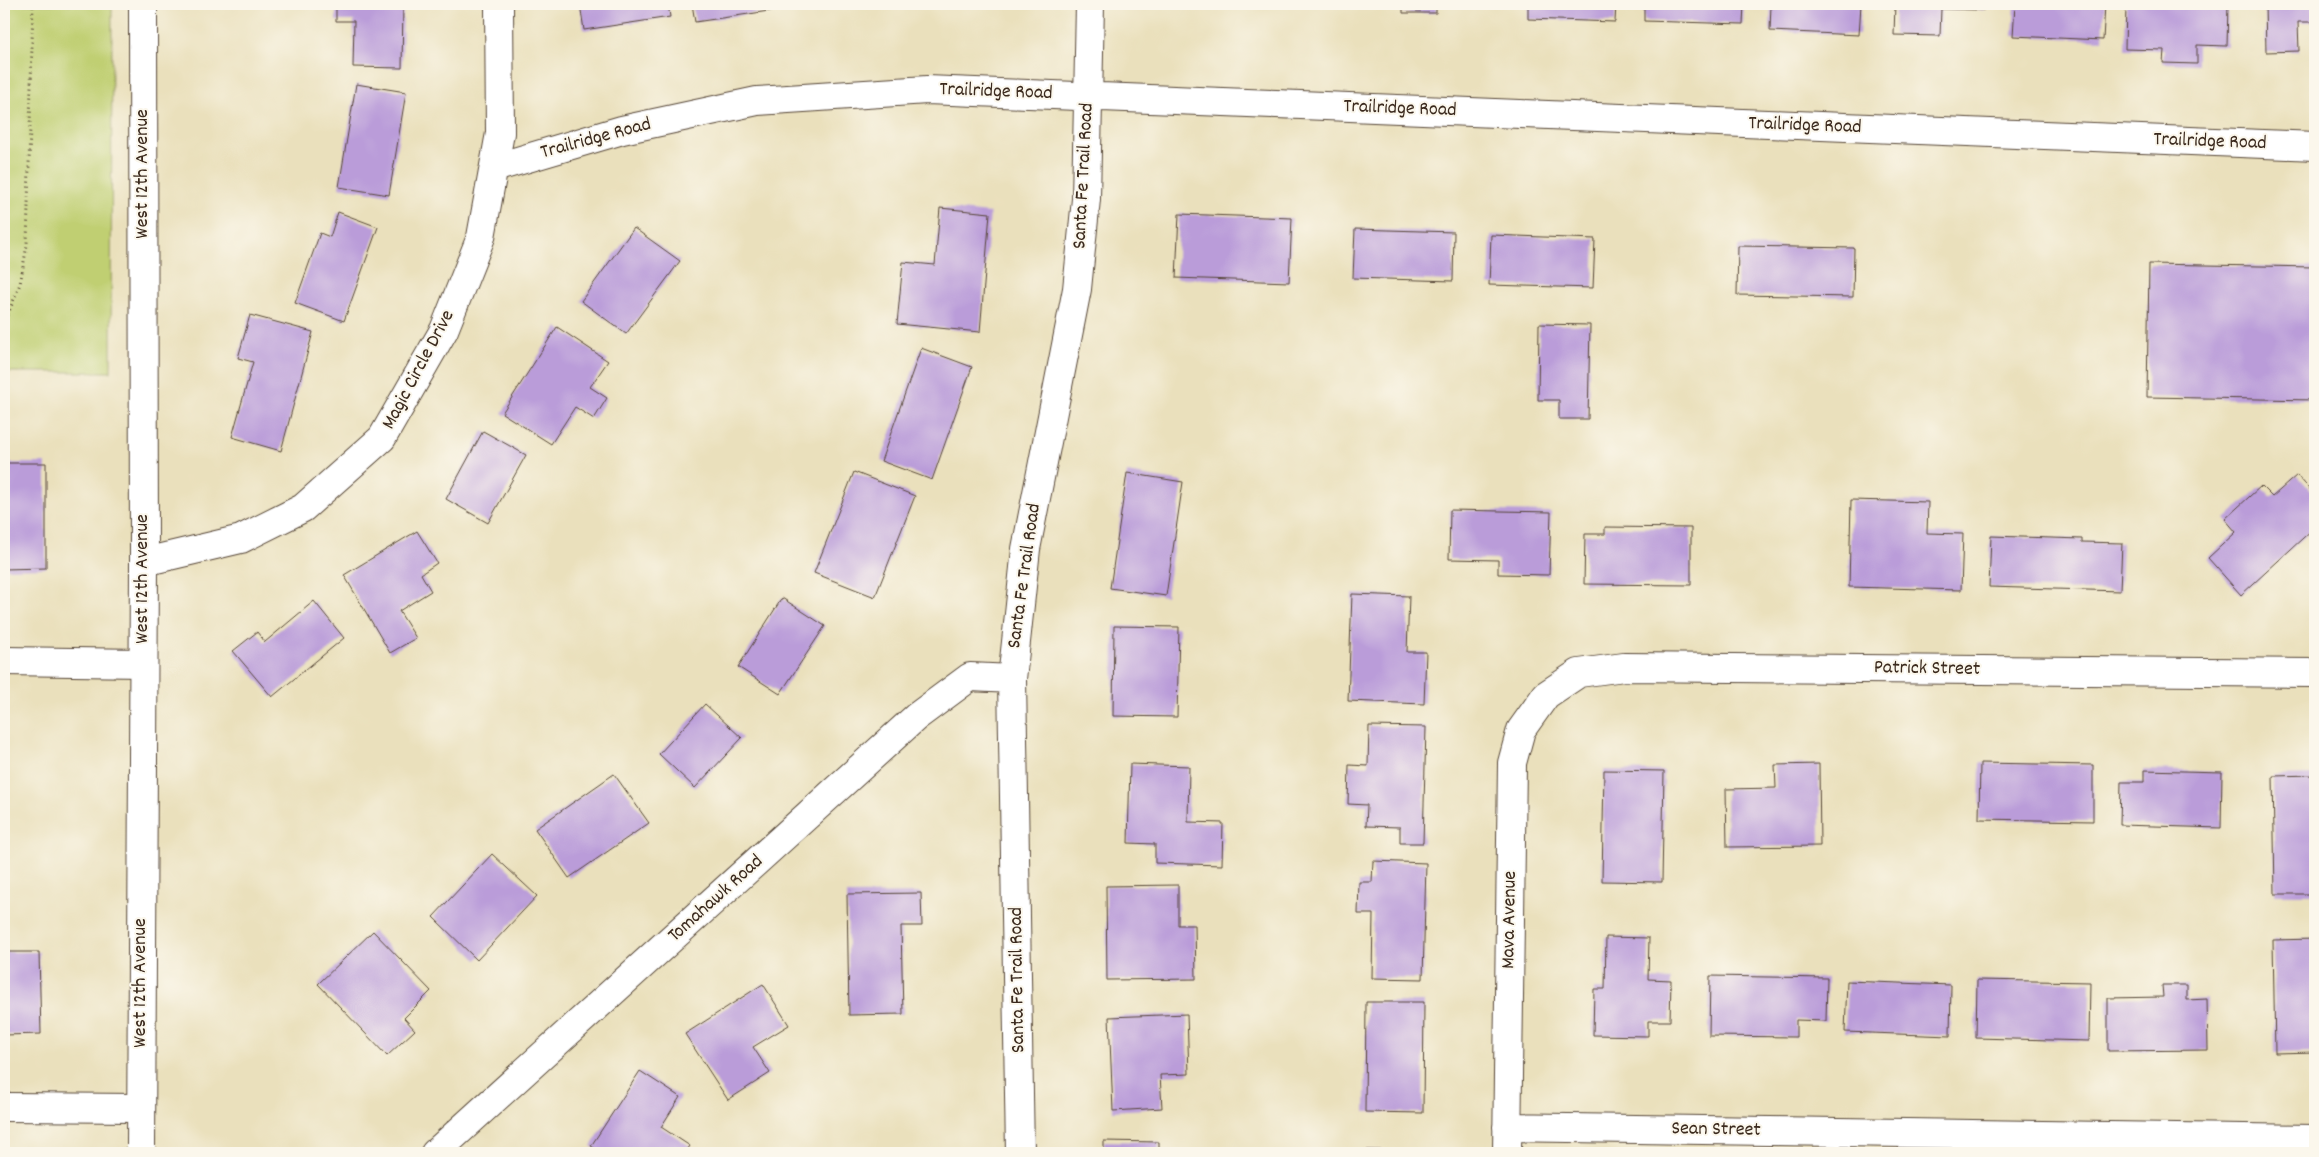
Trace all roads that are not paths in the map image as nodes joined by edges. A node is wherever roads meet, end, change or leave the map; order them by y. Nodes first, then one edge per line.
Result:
1 (143, 4) edge
2 (499, 4) edge
3 (1090, 4) edge
4 (1088, 96) junction
5 (2315, 146) edge
6 (494, 168) junction
7 (144, 562) junction
8 (4, 661) edge
9 (143, 663) junction
10 (2315, 673) edge
11 (1012, 679) junction
12 (1546, 695) joint
13 (4, 1107) edge
14 (140, 1108) junction
15 (2315, 1139) edge
16 (1507, 1140) edge
17 (141, 1153) edge
18 (435, 1153) edge
19 (1020, 1153) edge

1 - 7 street, West 12th Avenue
2 - 6 street, Magic Circle Drive
3 - 4 street, Santa Fe Trail Road
4 - 5 street, Trailridge Road
4 - 6 street, Trailridge Road
4 - 11 street, Santa Fe Trail Road
6 - 7 street, Magic Circle Drive
7 - 9 street, West 12th Avenue
8 - 9 street
9 - 14 street, West 12th Avenue
10 - 12 street, Patrick Street
11 - 18 street, Tomahawk Road
11 - 19 street, Santa Fe Trail Road
12 - 16 street, Mava Avenue
13 - 14 street
14 - 17 street, West 12th Avenue
15 - 16 street, Sean Street

